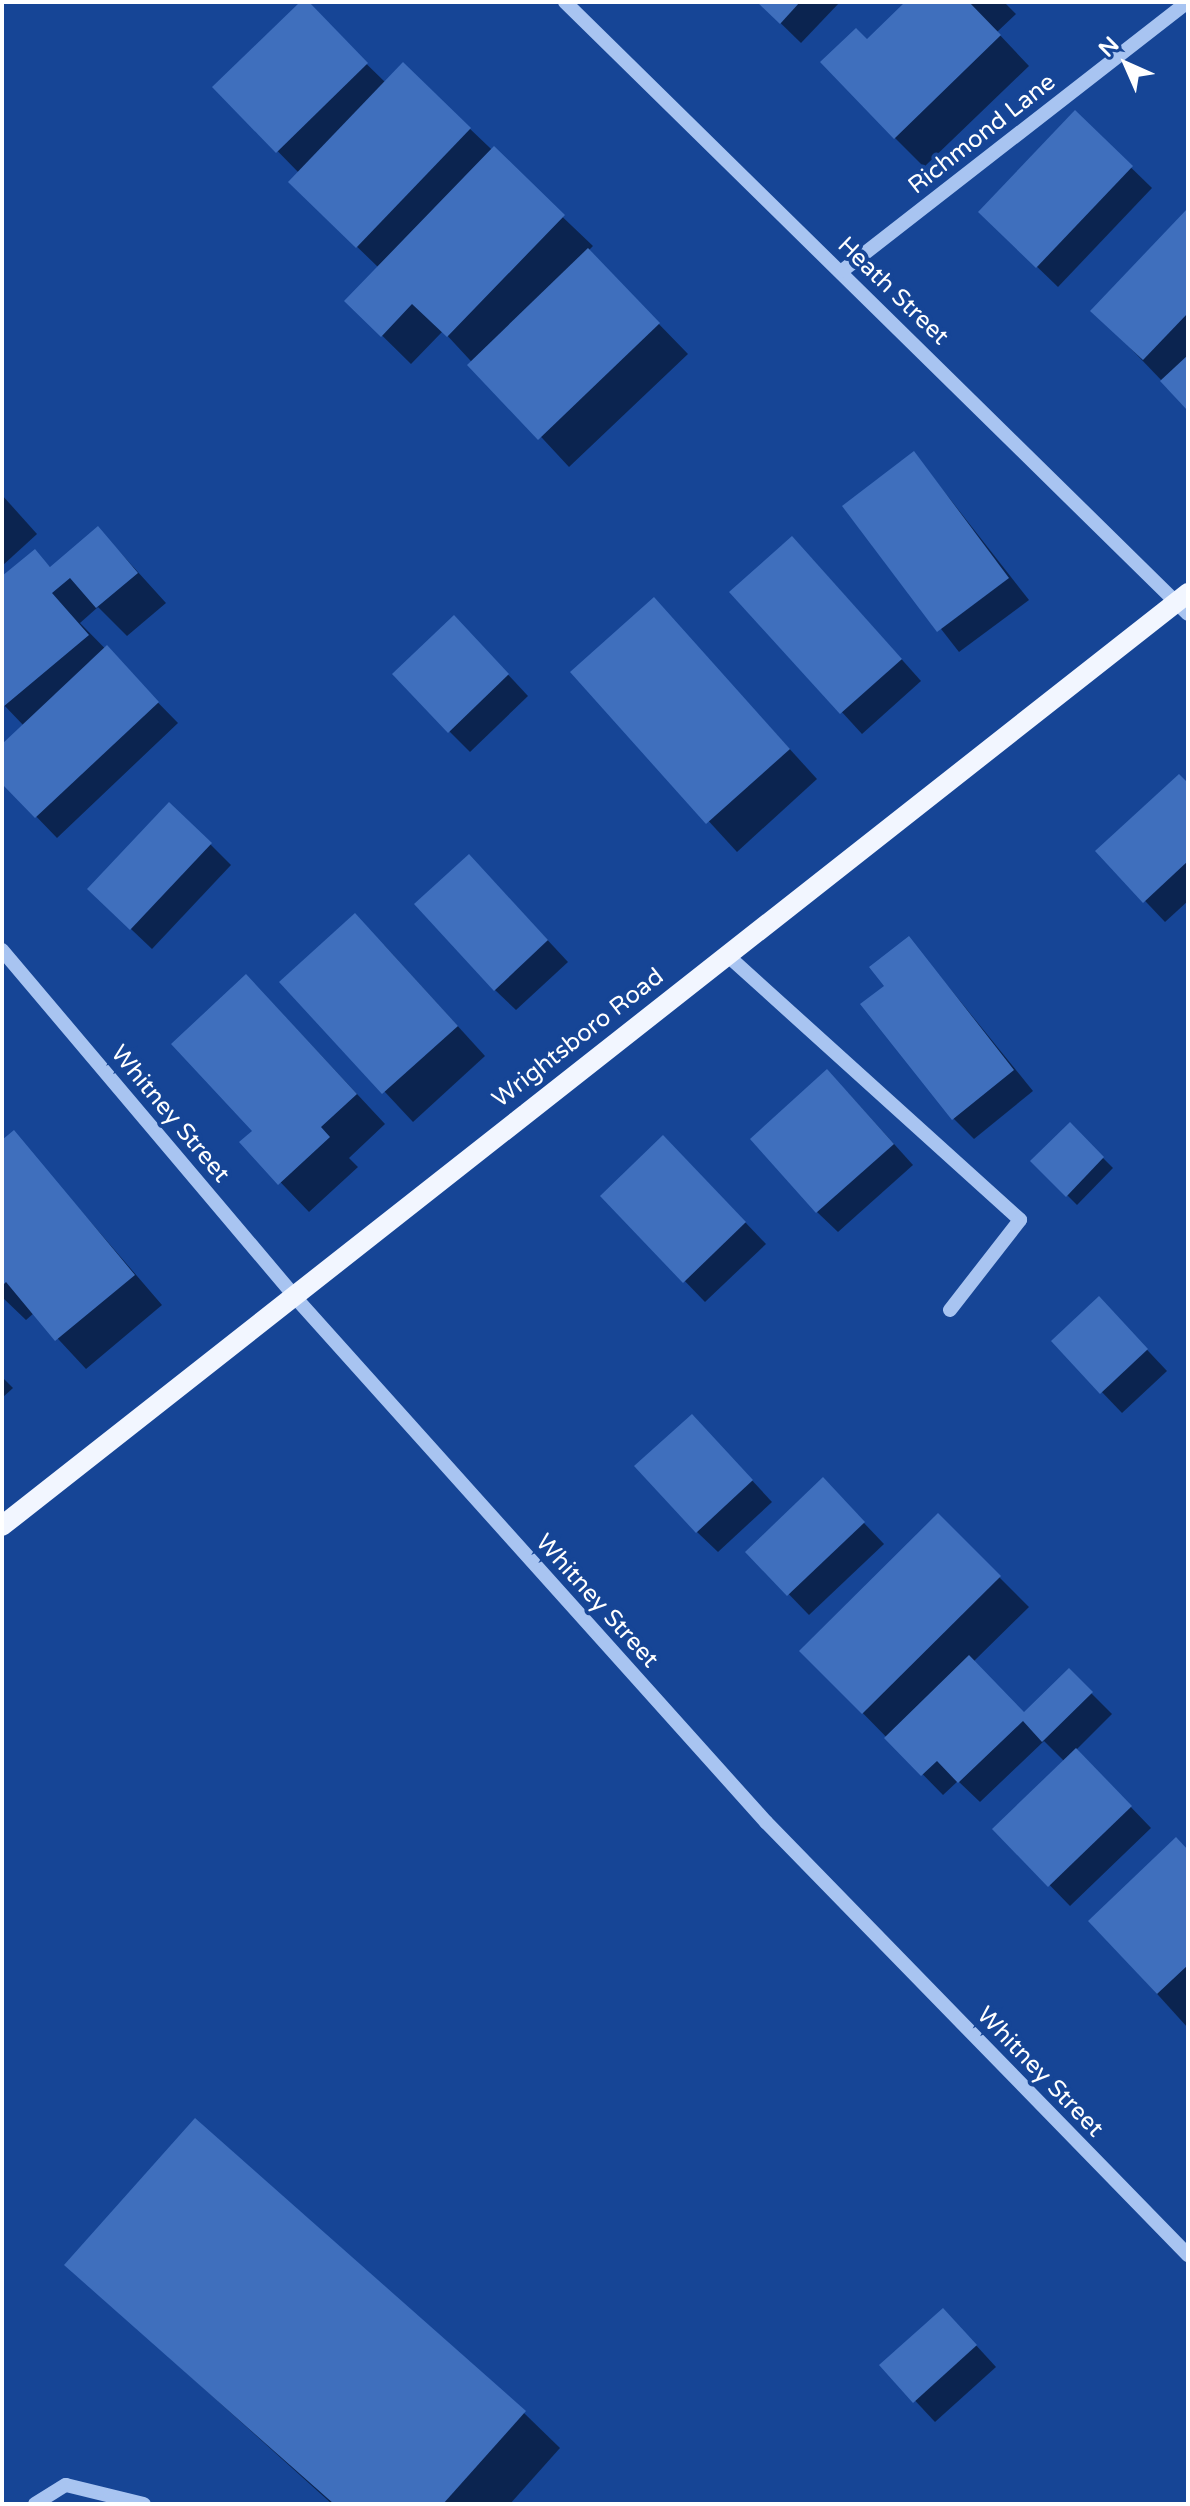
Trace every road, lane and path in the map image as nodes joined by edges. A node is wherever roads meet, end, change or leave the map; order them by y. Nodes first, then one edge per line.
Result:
1 (565, 2) edge
2 (1188, 2) edge
3 (842, 271) junction
4 (1184, 603) edge
5 (2, 950) edge
6 (727, 955) junction
7 (294, 1296) junction
8 (950, 1310) dead end
9 (2, 1526) edge
10 (1188, 2255) edge
11 (35, 2504) edge
12 (144, 2504) edge

1 - 3 street, Heath Street
2 - 3 street, Richmond Lane
3 - 4 street, Heath Street
4 - 6 main road, Wrightsboro Road
5 - 7 street, Whitney Street
6 - 7 main road, Wrightsboro Road
6 - 8 street
7 - 9 main road, Wrightsboro Road
7 - 10 street, Whitney Street
11 - 12 street

